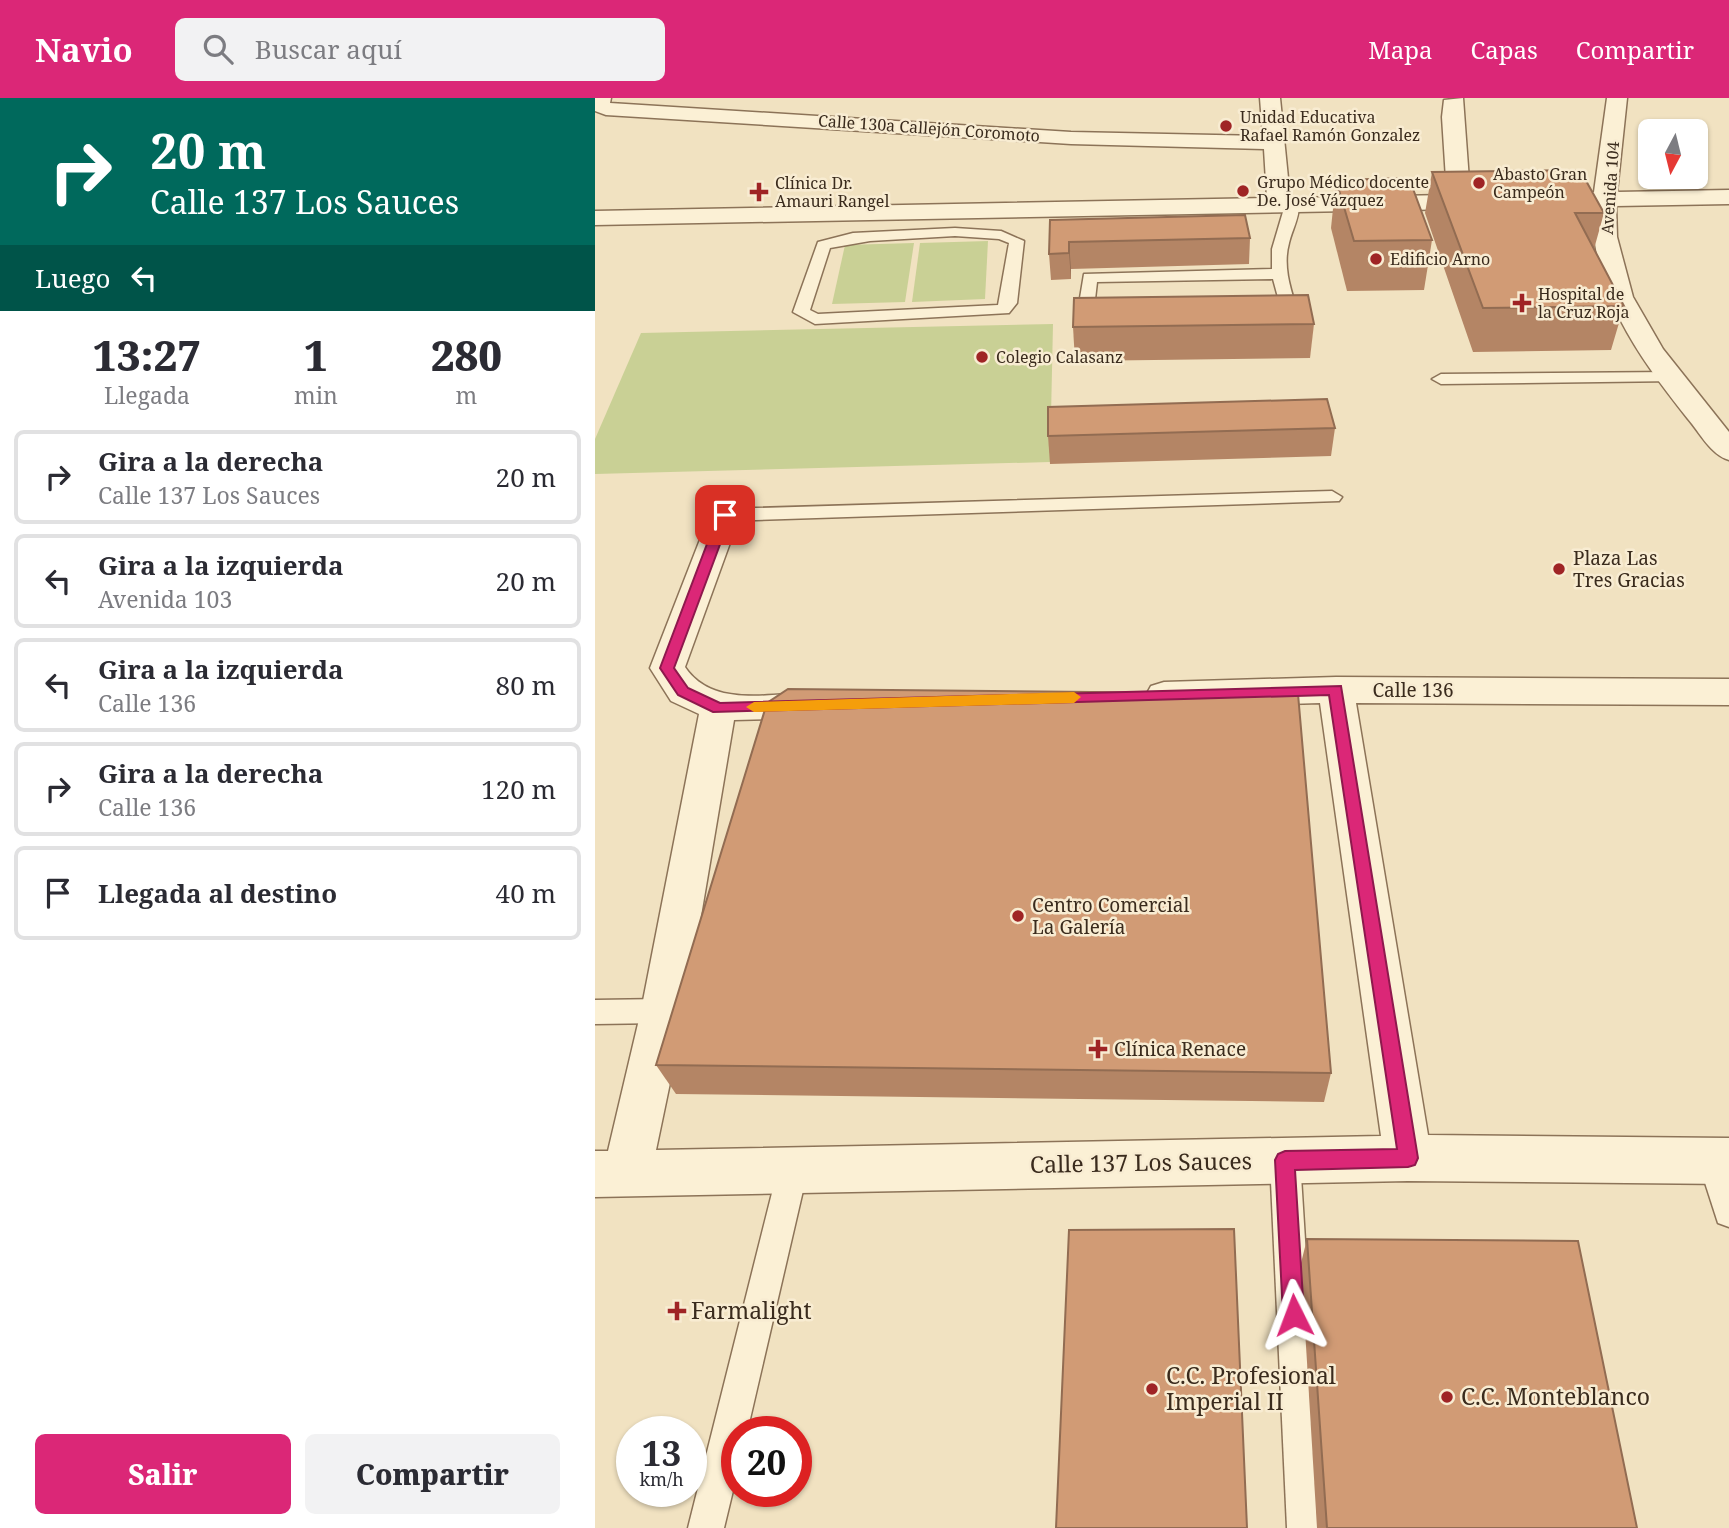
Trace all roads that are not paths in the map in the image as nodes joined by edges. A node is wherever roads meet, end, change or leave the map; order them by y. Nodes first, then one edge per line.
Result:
1 (601, 98) edge
2 (1270, 98) edge
3 (1617, 98) edge
4 (1454, 100) dead end
5 (1274, 143) junction
6 (1729, 197) edge
7 (1607, 198) junction
8 (1526, 200) edge
9 (1499, 201) edge
10 (1459, 202) junction
11 (1285, 205) junction
12 (595, 218) edge
13 (958, 222) junction
14 (1280, 274) junction
15 (1264, 317) edge
16 (1112, 321) edge
17 (1671, 377) junction
18 (1441, 379) dead end
19 (1729, 452) edge
20 (1332, 497) dead end
21 (728, 505) joint
22 (1336, 690) junction
23 (1729, 692) edge
24 (1128, 696) edge
25 (850, 704) edge
26 (718, 708) junction
27 (663, 1011) junction
28 (595, 1012) edge
29 (1408, 1158) junction
30 (1285, 1160) junction
31 (1721, 1161) edge
32 (793, 1169) junction
33 (611, 1173) edge
34 (1729, 1212) edge
35 (706, 1528) edge
36 (1305, 1528) edge

1 - 5 street, Calle 130a Callejón Coromoto
2 - 5 street
3 - 7 street, Avenida 104
4 - 10 street
5 - 11 street
6 - 7 street
7 - 8 street
7 - 17 street, Avenida 104
9 - 10 street
10 - 11 street
11 - 13 street
11 - 14 lane
12 - 13 street
13 - 13 lane
14 - 15 lane
14 - 16 lane
17 - 18 lane
17 - 19 street, Avenida 104
20 - 21 lane
21 - 26 street
22 - 23 street, Calle 136
22 - 24 street, Calle 136
22 - 29 street
25 - 26 street
26 - 27 street
27 - 28 lane
27 - 33 street
29 - 30 street, Calle 137 Los Sauces
29 - 31 street, Calle 137 Los Sauces
30 - 32 street, Calle 137 Los Sauces
30 - 36 lane
31 - 34 lane
32 - 33 street, Calle 137 Los Sauces
32 - 35 lane

